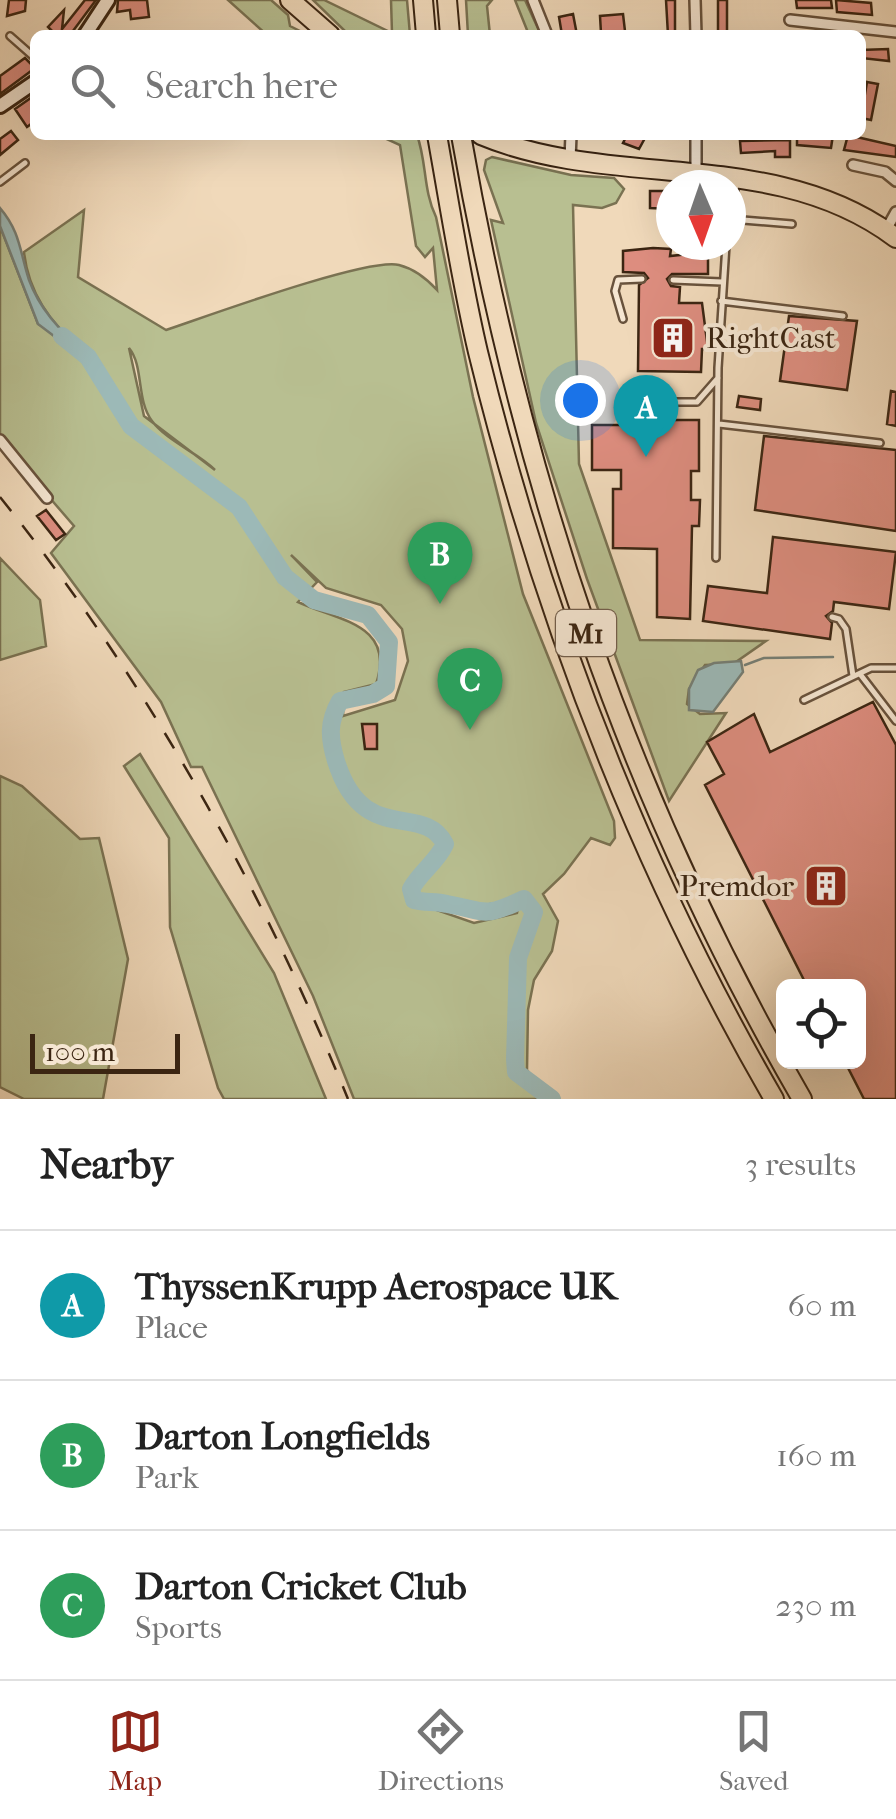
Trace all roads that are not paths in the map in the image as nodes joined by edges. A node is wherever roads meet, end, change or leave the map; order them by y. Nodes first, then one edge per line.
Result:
1 (108, 0) edge
2 (290, 0) edge
3 (423, 0) edge
4 (446, 0) edge
5 (533, 0) edge
6 (695, 0) edge
7 (790, 20) dead end
8 (806, 29) edge
9 (89, 30) edge
10 (324, 30) edge
11 (426, 30) edge
12 (449, 30) edge
13 (545, 30) edge
14 (696, 30) edge
15 (836, 30) edge
16 (866, 31) edge
17 (896, 32) edge
18 (10, 36) dead end
19 (30, 54) edge
20 (30, 85) edge
21 (0, 106) edge
22 (437, 140) edge
23 (461, 140) edge
24 (494, 140) edge
25 (571, 140) edge
26 (696, 140) edge
27 (569, 161) junction
28 (24, 163) dead end
29 (853, 164) dead end
30 (696, 170) joint
31 (746, 178) edge
32 (896, 181) edge
33 (0, 182) edge
34 (896, 212) edge
35 (746, 217) edge
36 (792, 224) dead end
37 (891, 234) edge
38 (724, 260) edge
39 (642, 278) dead end
40 (673, 280) dead end
41 (722, 282) junction
42 (720, 301) junction
43 (843, 316) dead end
44 (623, 319) dead end
45 (718, 378) junction
46 (648, 402) dead end
47 (717, 424) junction
48 (0, 440) edge
49 (880, 443) dead end
50 (42, 495) dead end
51 (716, 558) dead end
52 (832, 618) dead end
53 (896, 668) edge
54 (857, 675) junction
55 (896, 698) edge
56 (804, 700) dead end
57 (887, 704) junction
58 (896, 721) edge
59 (774, 1099) edge
60 (802, 1099) edge

1 - 9 main road
2 - 10 highway
3 - 11 highway
4 - 12 highway
5 - 13 street
6 - 14 street
7 - 8 street
8 - 15 street
16 - 17 street
18 - 19 lane
20 - 21 main road
22 - 59 highway, M1
23 - 60 highway, M1
24 - 27 highway
25 - 27 street
26 - 30 street
27 - 30 highway
28 - 33 lane
29 - 32 street
31 - 37 highway
34 - 37 street
35 - 36 lane
38 - 41 lane
39 - 44 lane
40 - 41 lane
41 - 42 lane
42 - 43 lane
42 - 45 lane
45 - 46 lane
45 - 47 lane
47 - 49 lane
47 - 51 lane
48 - 50 street
52 - 54 lane
53 - 54 lane
54 - 56 lane
54 - 57 lane
55 - 57 lane
57 - 58 lane

